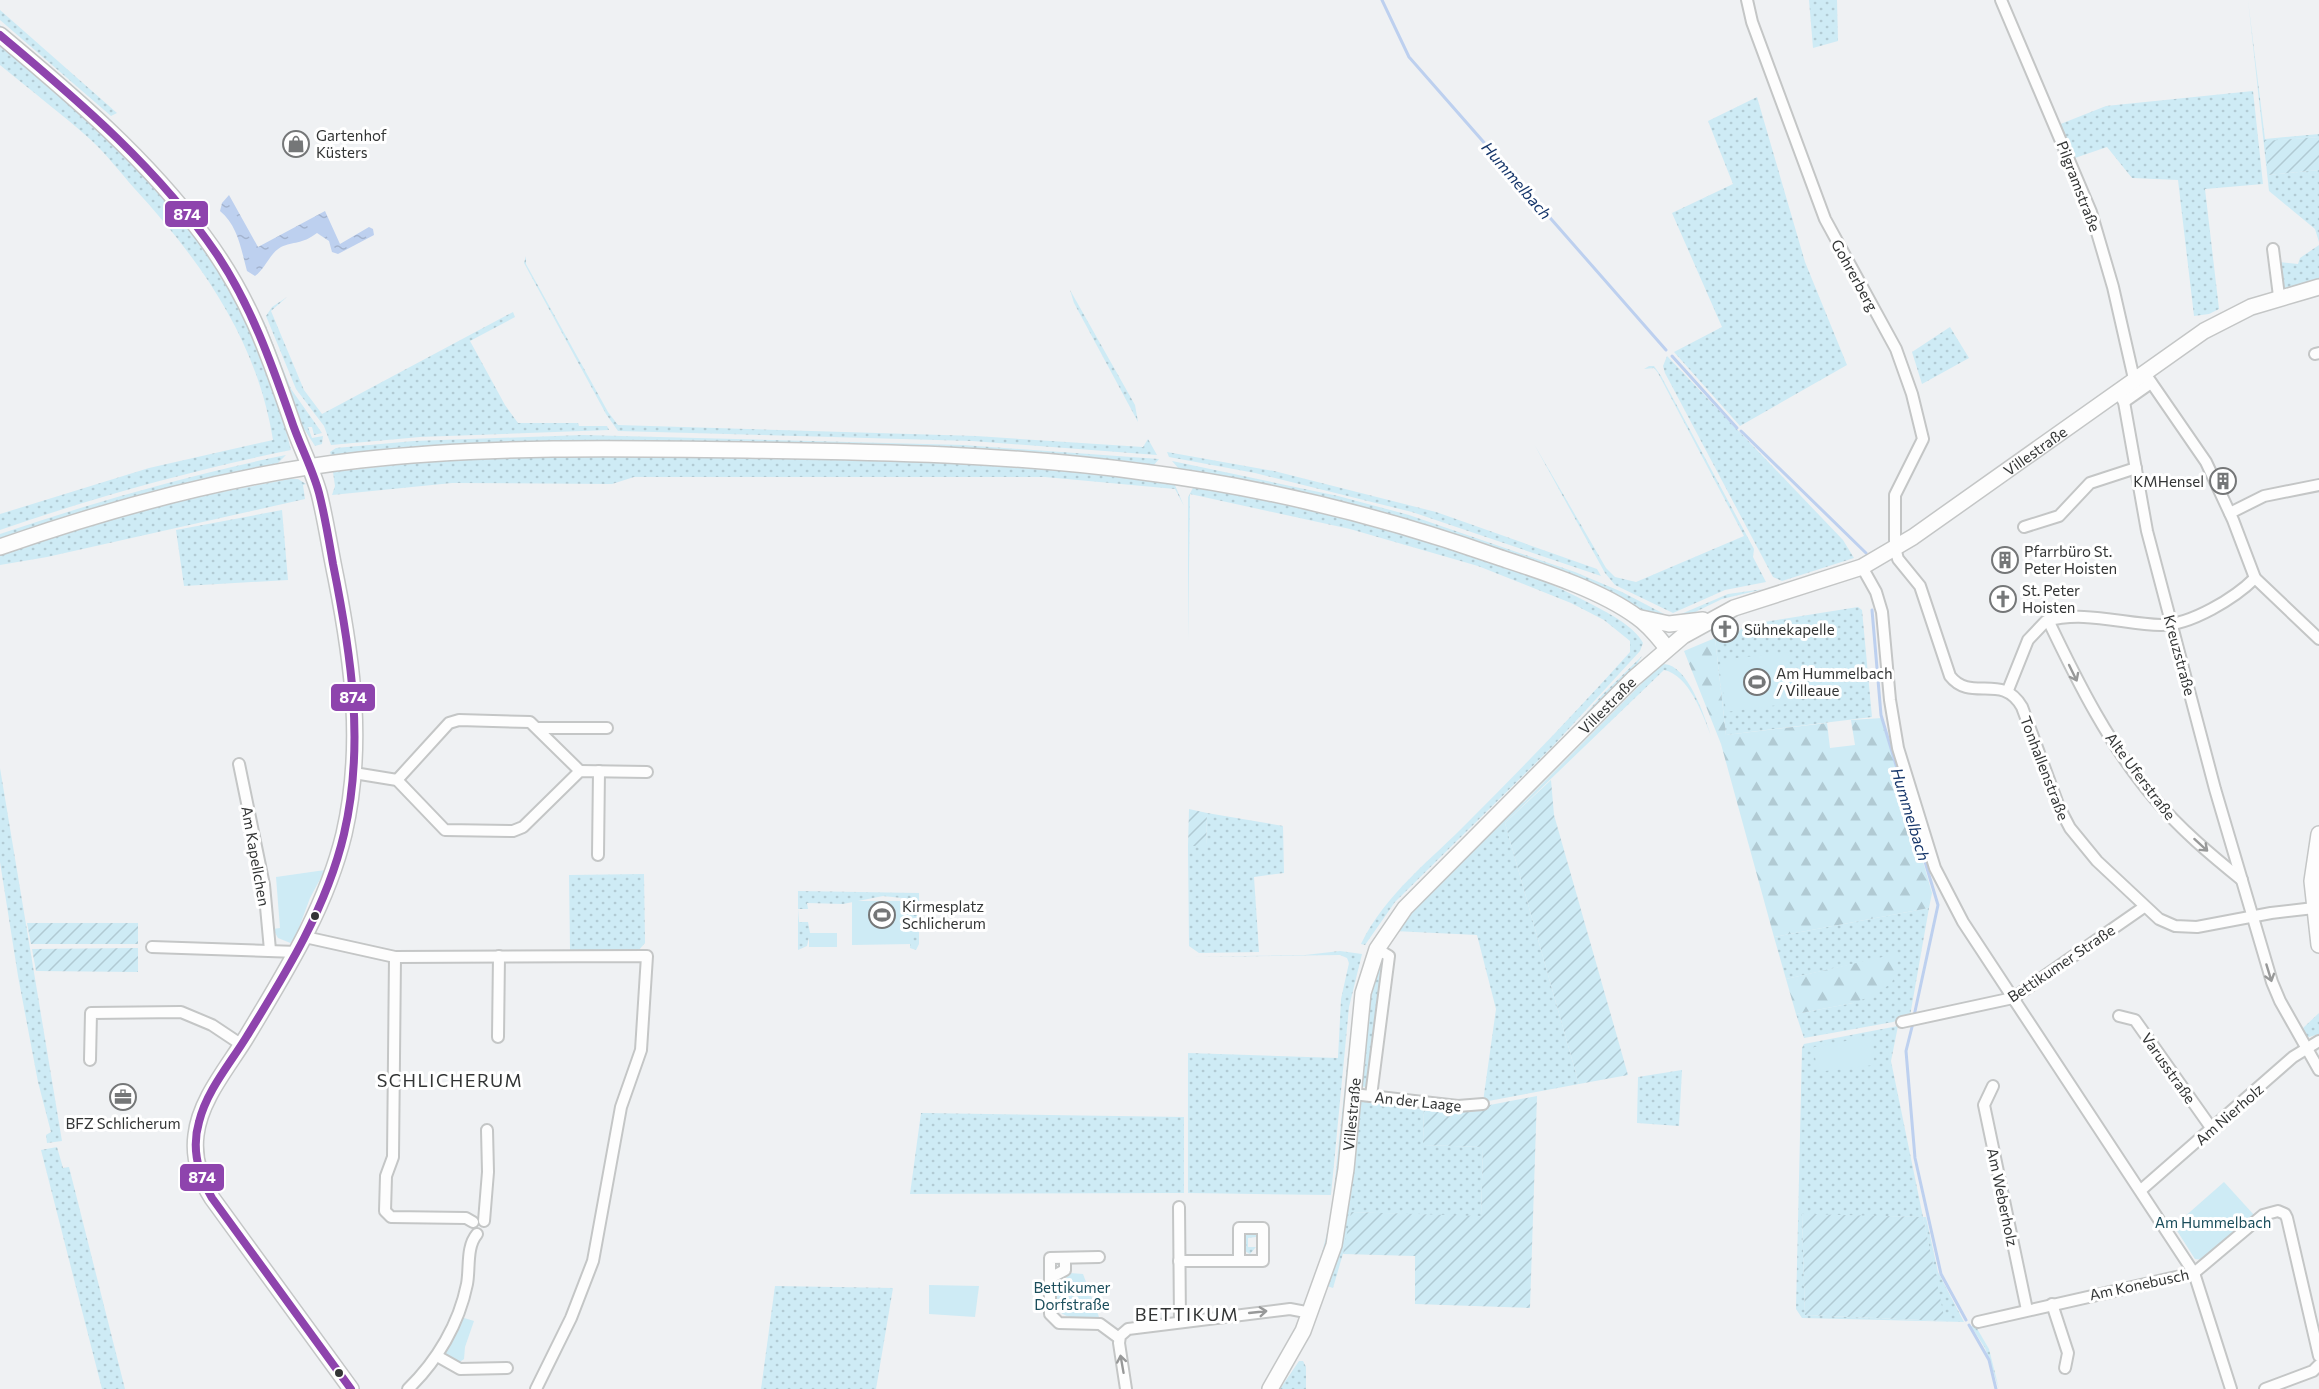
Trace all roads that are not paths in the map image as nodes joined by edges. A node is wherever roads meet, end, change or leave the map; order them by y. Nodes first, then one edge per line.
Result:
1 (1747, 0) edge
2 (2001, 0) edge
3 (0, 35) edge
4 (2273, 249) dead end
5 (2319, 286) edge
6 (2279, 297) junction
7 (2143, 378) junction
8 (2121, 397) junction
9 (309, 467) junction
10 (2136, 468) junction
11 (2319, 485) edge
12 (2230, 513) junction
13 (2024, 527) dead end
14 (0, 547) edge
15 (1895, 548) junction
16 (1862, 567) junction
17 (2255, 578) junction
18 (1638, 617) junction
19 (1712, 618) junction
20 (2048, 620) junction
21 (2172, 624) junction
22 (2319, 639) edge
23 (1667, 648) junction
24 (2008, 690) junction
25 (538, 728) junction
26 (607, 728) dead end
27 (238, 764) dead end
28 (580, 771) junction
29 (599, 771) junction
30 (647, 772) dead end
31 (354, 773) junction
32 (396, 780) junction
33 (2319, 834) edge
34 (598, 855) dead end
35 (2242, 880) junction
36 (2144, 907) junction
37 (2316, 915) edge
38 (2254, 916) junction
39 (305, 937) junction
40 (2319, 945) edge
41 (152, 946) dead end
42 (1377, 949) junction
43 (270, 950) junction
44 (297, 952) junction
45 (499, 956) junction
46 (395, 957) junction
47 (2013, 998) junction
48 (2119, 1016) dead end
49 (1902, 1022) dead end
50 (498, 1037) dead end
51 (2319, 1041) edge
52 (242, 1045) junction
53 (2306, 1048) junction
54 (90, 1060) dead end
55 (2319, 1070) edge
56 (1993, 1086) dead end
57 (1353, 1094) junction
58 (1371, 1096) junction
59 (1483, 1104) dead end
60 (2212, 1129) junction
61 (487, 1130) dead end
62 (2140, 1190) junction
63 (1179, 1207) dead end
64 (478, 1221) junction
65 (1099, 1257) dead end
66 (1179, 1261) junction
67 (1239, 1261) dead end
68 (2194, 1273) junction
69 (2052, 1304) junction
70 (2027, 1310) junction
71 (1311, 1313) junction
72 (1180, 1322) junction
73 (1978, 1322) dead end
74 (1119, 1338) junction
75 (437, 1356) junction
76 (2319, 1356) edge
77 (2319, 1365) edge
78 (507, 1368) dead end
79 (2065, 1368) dead end
80 (351, 1389) edge
81 (408, 1389) edge
82 (536, 1389) edge
83 (1126, 1389) edge
84 (1270, 1389) edge
85 (2231, 1389) edge
86 (2265, 1389) edge

1 - 15 street, Gohrerberg
2 - 7 street, Pilgramstraße
3 - 9 main road
4 - 6 street
5 - 6 main road, Villestraße
6 - 7 main road, Villestraße
7 - 8 main road, Villestraße
7 - 12 street
8 - 10 street, Kreuzstraße
8 - 15 main road, Villestraße
9 - 14 main road
9 - 18 main road
9 - 31 main road
10 - 13 street
10 - 21 street, Kreuzstraße
11 - 12 street
12 - 17 street
15 - 16 main road, Villestraße
15 - 24 street
16 - 19 main road, Villestraße
16 - 47 street
17 - 21 street
17 - 22 street
18 - 19 main road
18 - 23 main road
19 - 23 main road, Villestraße
20 - 21 street
20 - 24 street
20 -> 35 street, Alte Uferstraße
21 - 35 street, Kreuzstraße
23 - 42 main road, Villestraße
24 - 36 street, Tonhallenstraße
25 - 26 street
25 - 28 street
25 - 32 street
27 - 43 street, Am Kapellchen
28 - 29 street
28 - 32 street
29 - 30 street
29 - 34 street
31 - 32 street
31 - 39 main road
33 - 37 main road
35 - 38 street, Kreuzstraße
36 - 38 street, Tonhallenstraße
36 - 47 street, Bettikumer Straße
37 - 38 street
37 - 40 main road
38 -> 53 street, Kreuzstraße
39 - 44 main road
39 - 46 street
41 - 43 street
42 - 57 main road, Villestraße
42 - 58 street
43 - 44 street
44 - 52 main road
45 - 46 street
45 - 50 street
45 - 82 street
46 - 64 street
47 - 49 street, Bettikumer Straße
47 - 62 street
48 - 60 street, Varusstraße
51 - 53 street, Am Nierholz
52 - 54 street
52 - 80 main road
53 - 55 street, Kreuzstraße
53 - 60 street, Am Nierholz
56 - 70 street, Am Weberholz
57 - 58 street, An der Laage
57 - 71 main road, Villestraße
58 - 59 street, An der Laage
60 - 62 street, Am Nierholz
61 - 64 street
62 - 68 street
63 - 66 street
64 - 75 street
65 - 74 street
66 - 67 street
66 - 72 street
68 - 69 street, Am Konebusch
68 - 76 street, Am Konebusch
68 - 85 street
69 - 70 street, Am Konebusch
69 - 79 street
70 - 73 street, Am Konebusch
72 -> 71 street
71 - 84 main road, Villestraße
72 - 74 street
83 -> 74 street
75 - 78 street
75 - 81 street
77 - 86 street

